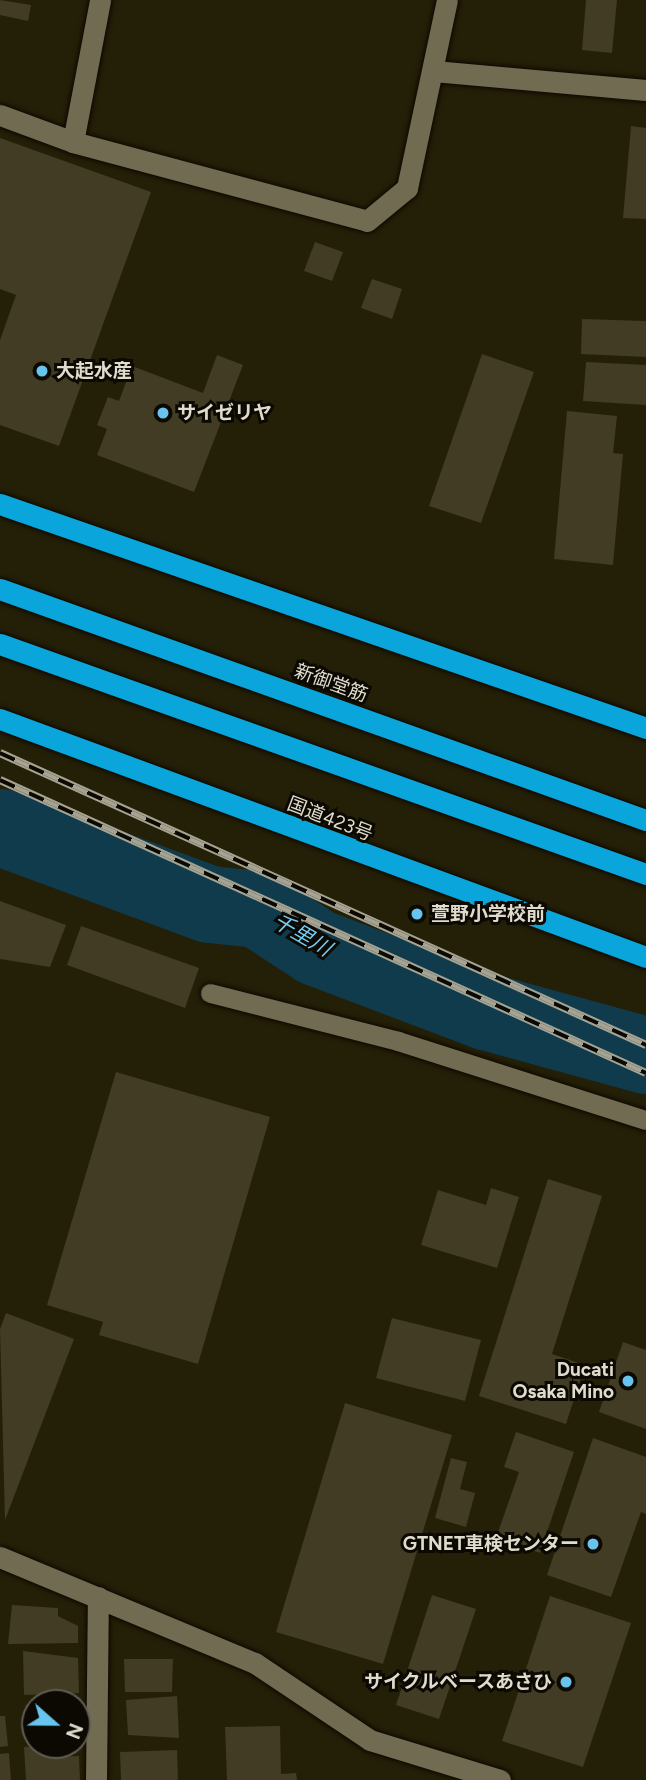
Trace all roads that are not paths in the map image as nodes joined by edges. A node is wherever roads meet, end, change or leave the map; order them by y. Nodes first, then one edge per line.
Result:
1 (100, 0) edge
2 (447, 0) edge
3 (433, 71) junction
4 (646, 90) edge
5 (0, 115) edge
6 (74, 142) junction
7 (0, 504) edge
8 (0, 589) edge
9 (0, 644) edge
10 (0, 719) edge
11 (646, 728) edge
12 (646, 820) edge
13 (646, 874) edge
14 (646, 957) edge
15 (210, 993) dead end
16 (646, 1120) edge
17 (0, 1557) edge
18 (98, 1597) junction
19 (96, 1780) edge
20 (500, 1780) edge

1 - 6 street
2 - 3 street
3 - 4 street
3 - 6 street
5 - 6 street
7 - 11 highway
8 - 12 highway, 新御堂筋
9 - 13 highway
10 - 14 highway, 国道423号
15 - 16 lane
17 - 18 street
18 - 19 street
18 - 20 street

